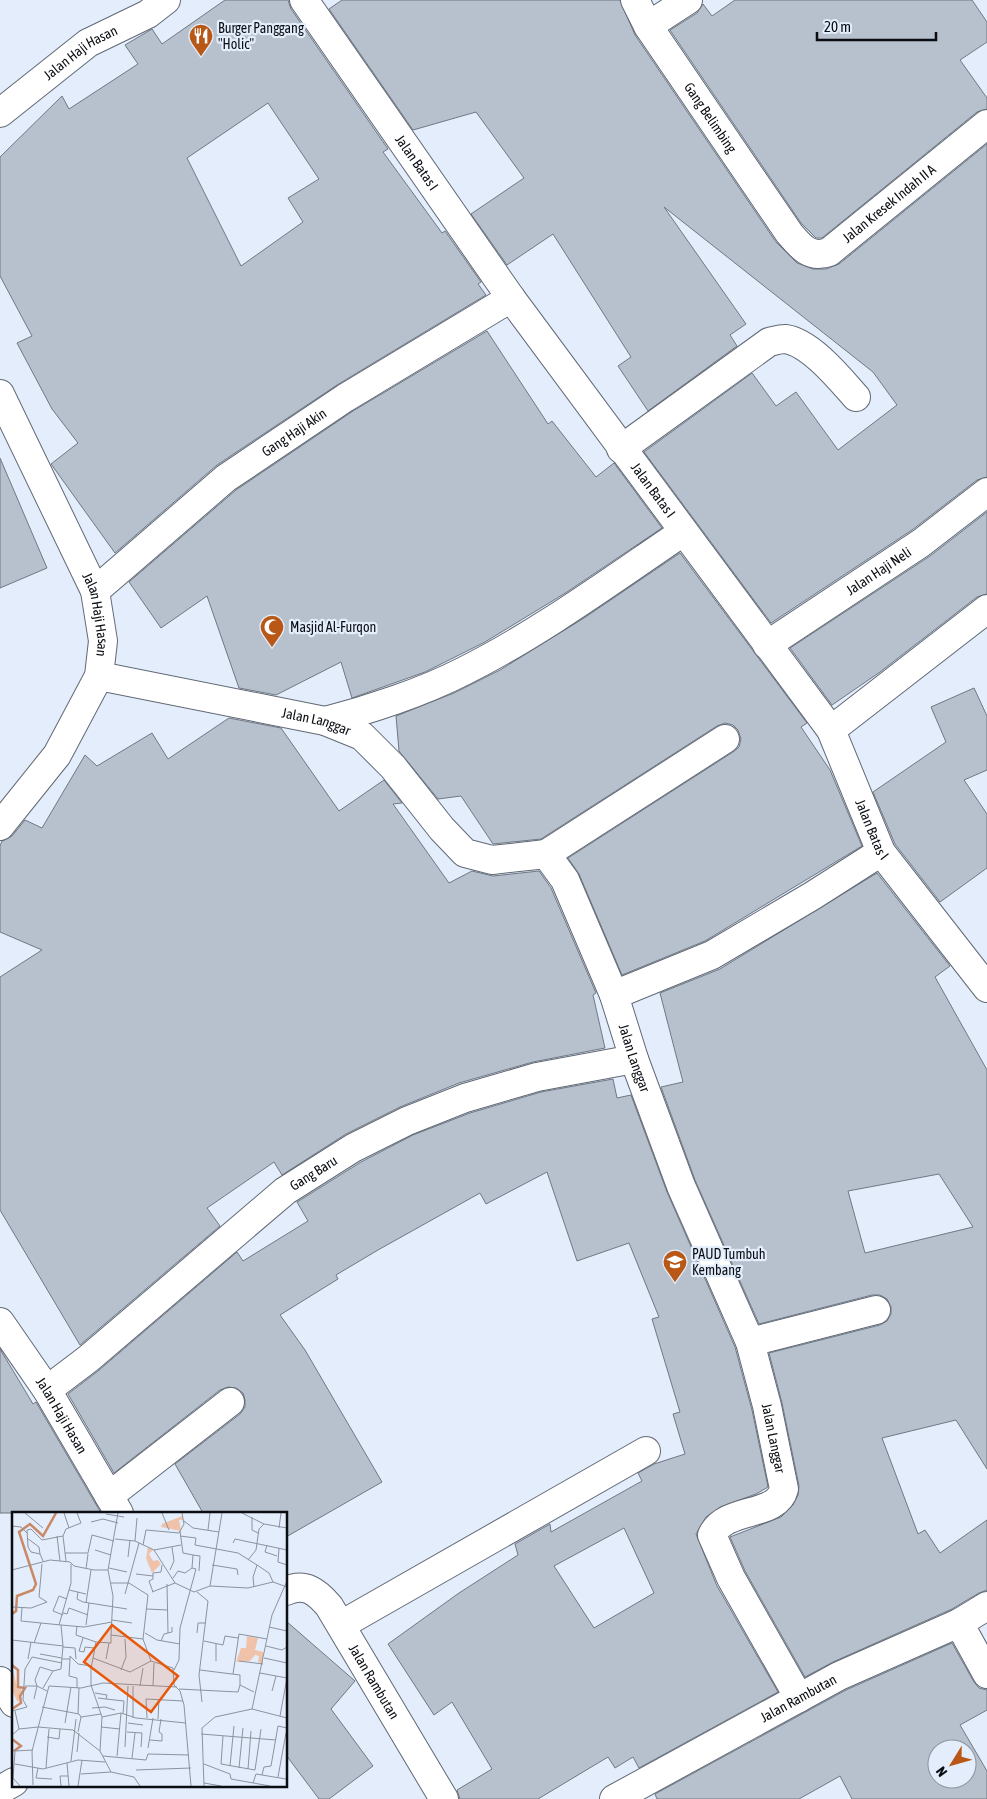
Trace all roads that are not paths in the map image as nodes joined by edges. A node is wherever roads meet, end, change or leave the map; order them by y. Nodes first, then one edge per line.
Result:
1 (166, 0) edge
2 (304, 0) edge
3 (635, 0) edge
4 (688, 0) edge
5 (648, 26) junction
6 (0, 114) edge
7 (987, 124) edge
8 (789, 233) joint
9 (511, 298) junction
10 (0, 394) edge
11 (856, 397) dead end
12 (622, 449) junction
13 (987, 492) edge
14 (683, 532) junction
15 (95, 591) junction
16 (987, 609) edge
17 (767, 645) junction
18 (99, 676) junction
19 (325, 721) junction
20 (831, 730) junction
21 (724, 738) dead end
22 (0, 826) edge
23 (881, 852) junction
24 (546, 854) junction
25 (978, 957) edge
26 (987, 988) edge
27 (614, 995) junction
28 (634, 1059) junction
29 (876, 1310) dead end
30 (0, 1322) edge
31 (750, 1342) junction
32 (48, 1390) junction
33 (230, 1402) dead end
34 (646, 1451) dead end
35 (114, 1504) edge
36 (288, 1590) edge
37 (987, 1606) edge
38 (959, 1623) junction
39 (341, 1625) junction
40 (987, 1674) edge
41 (0, 1681) edge
42 (800, 1698) junction
43 (12, 1700) edge
44 (12, 1783) edge
45 (0, 1790) edge
46 (618, 1798) edge
47 (444, 1799) edge

1 - 6 street, Jalan Haji Hasan
2 - 9 street, Jalan Batas I
3 - 5 street, Gang Belimbing
4 - 5 street
5 - 8 street, Gang Belimbing
7 - 8 street, Jalan Kresek Indah II A
9 - 12 street, Jalan Batas I
9 - 15 street, Gang Haji Akin
10 - 15 street, Jalan Haji Hasan
11 - 12 street
12 - 14 street, Jalan Batas I
13 - 17 street, Jalan Haji Neli
14 - 17 street, Jalan Batas I
14 - 19 street
15 - 18 street, Jalan Haji Hasan
16 - 20 street
17 - 20 street, Jalan Batas I
18 - 19 street, Jalan Langgar
18 - 22 street, Jalan Haji Hasan
19 - 24 street, Jalan Langgar
20 - 23 street, Jalan Batas I
21 - 24 street
23 - 25 street, Jalan Batas I
23 - 27 street
24 - 27 street, Jalan Langgar
25 - 26 street, Jalan Batas I
27 - 28 street, Jalan Langgar
28 - 31 street, Jalan Langgar
28 - 32 street, Gang Baru
29 - 31 street
30 - 32 street, Jalan Haji Hasan
31 - 42 street, Jalan Langgar
32 - 35 street, Jalan Haji Hasan
33 - 35 street
34 - 39 street
36 - 39 street, Jalan Rambutan
37 - 38 street, Jalan Rambutan
38 - 40 street
38 - 42 street, Jalan Rambutan
39 - 47 street, Jalan Rambutan
41 - 43 street
42 - 46 street, Jalan Rambutan
44 - 45 street

